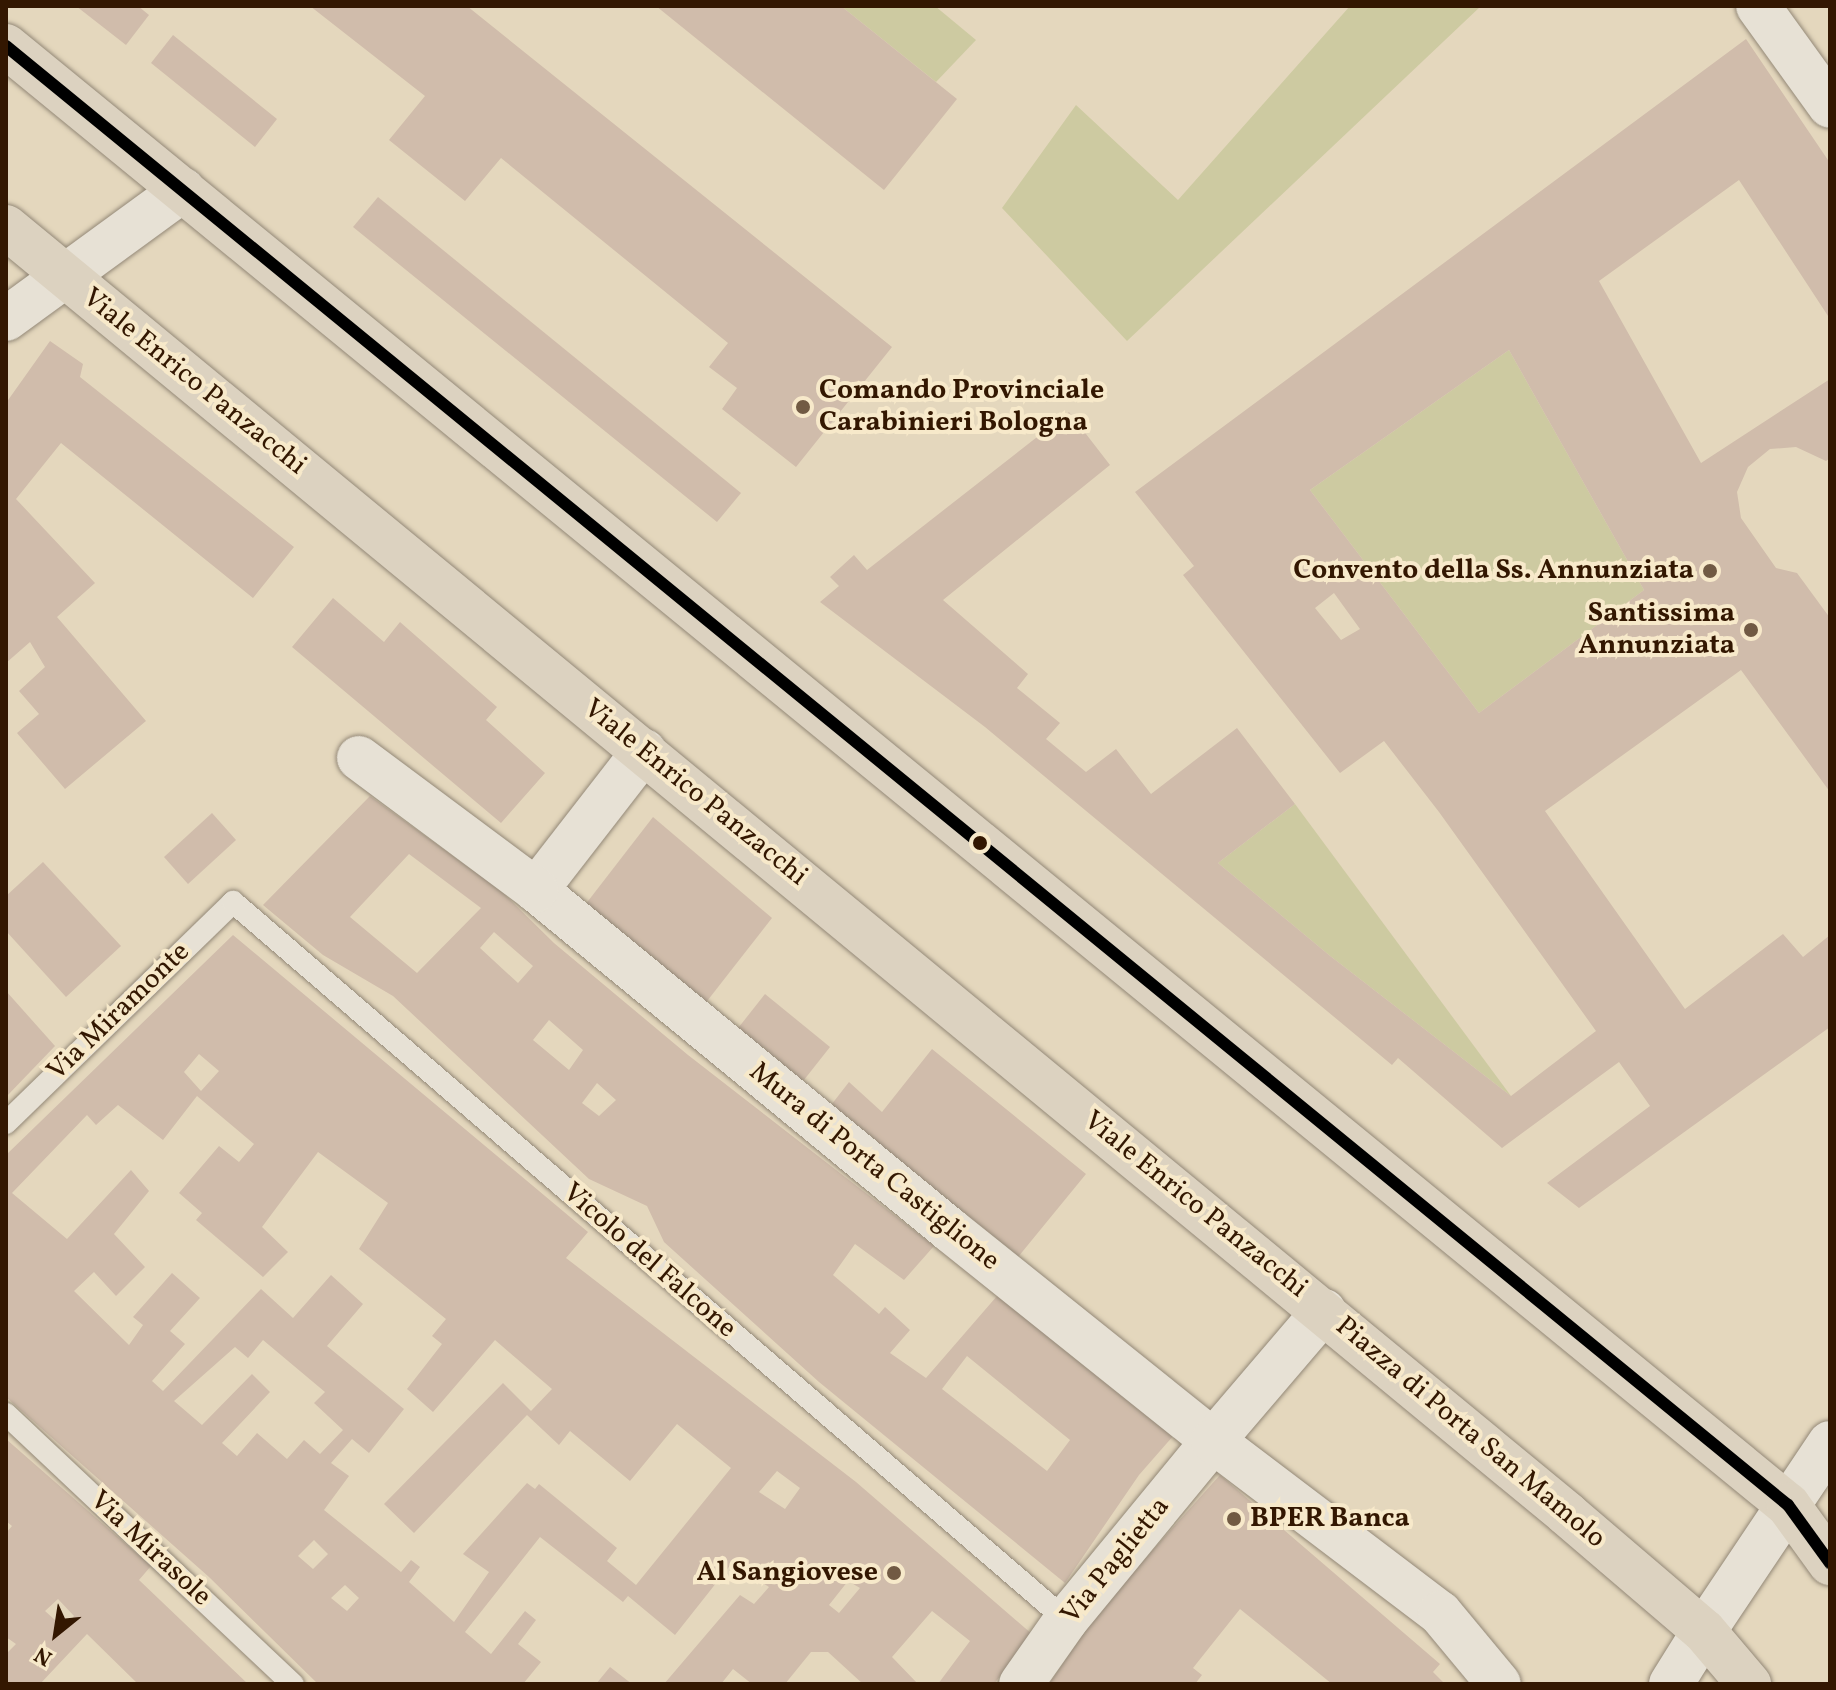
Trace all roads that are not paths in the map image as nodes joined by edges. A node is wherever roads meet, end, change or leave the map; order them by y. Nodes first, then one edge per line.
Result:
1 (1758, 6) edge
2 (6, 46) edge
3 (1823, 80) edge
4 (183, 190) junction
5 (6, 227) edge
6 (64, 275) junction
7 (6, 319) edge
8 (644, 751) junction
9 (359, 758) dead end
10 (536, 890) junction
11 (233, 902) joint
12 (6, 1123) edge
13 (1324, 1311) junction
14 (6, 1414) edge
15 (1213, 1441) junction
16 (1830, 1443) edge
17 (1788, 1505) junction
18 (1830, 1563) edge
19 (1066, 1620) junction
20 (1704, 1631) junction
21 (293, 1684) edge
22 (1021, 1684) edge
23 (1499, 1684) edge
24 (1671, 1684) edge
25 (1749, 1684) edge

1 - 3 street
2 - 4 main road
4 - 6 street, Viale Enrico Panzacchi
4 - 17 main road
5 - 6 main road, Viale Enrico Panzacchi
6 - 7 street
6 - 8 main road, Viale Enrico Panzacchi
8 - 10 street
8 - 13 main road, Viale Enrico Panzacchi
9 - 10 street, Mura di Porta Castiglione
10 - 15 street, Mura di Porta Castiglione
11 - 12 lane, Via Miramonte
11 - 19 lane, Vicolo del Falcone
13 - 15 street, Piazza di Porta San Mamolo
13 - 20 main road, Piazza di Porta San Mamolo
14 - 21 lane, Via Mirasole
15 - 19 street, Via Paglietta
15 - 23 street
16 - 17 street
17 - 18 main road
17 - 20 street
19 - 22 street, Via Paglietta
20 - 24 street
20 - 25 main road, Piazza di Porta San Mamolo

